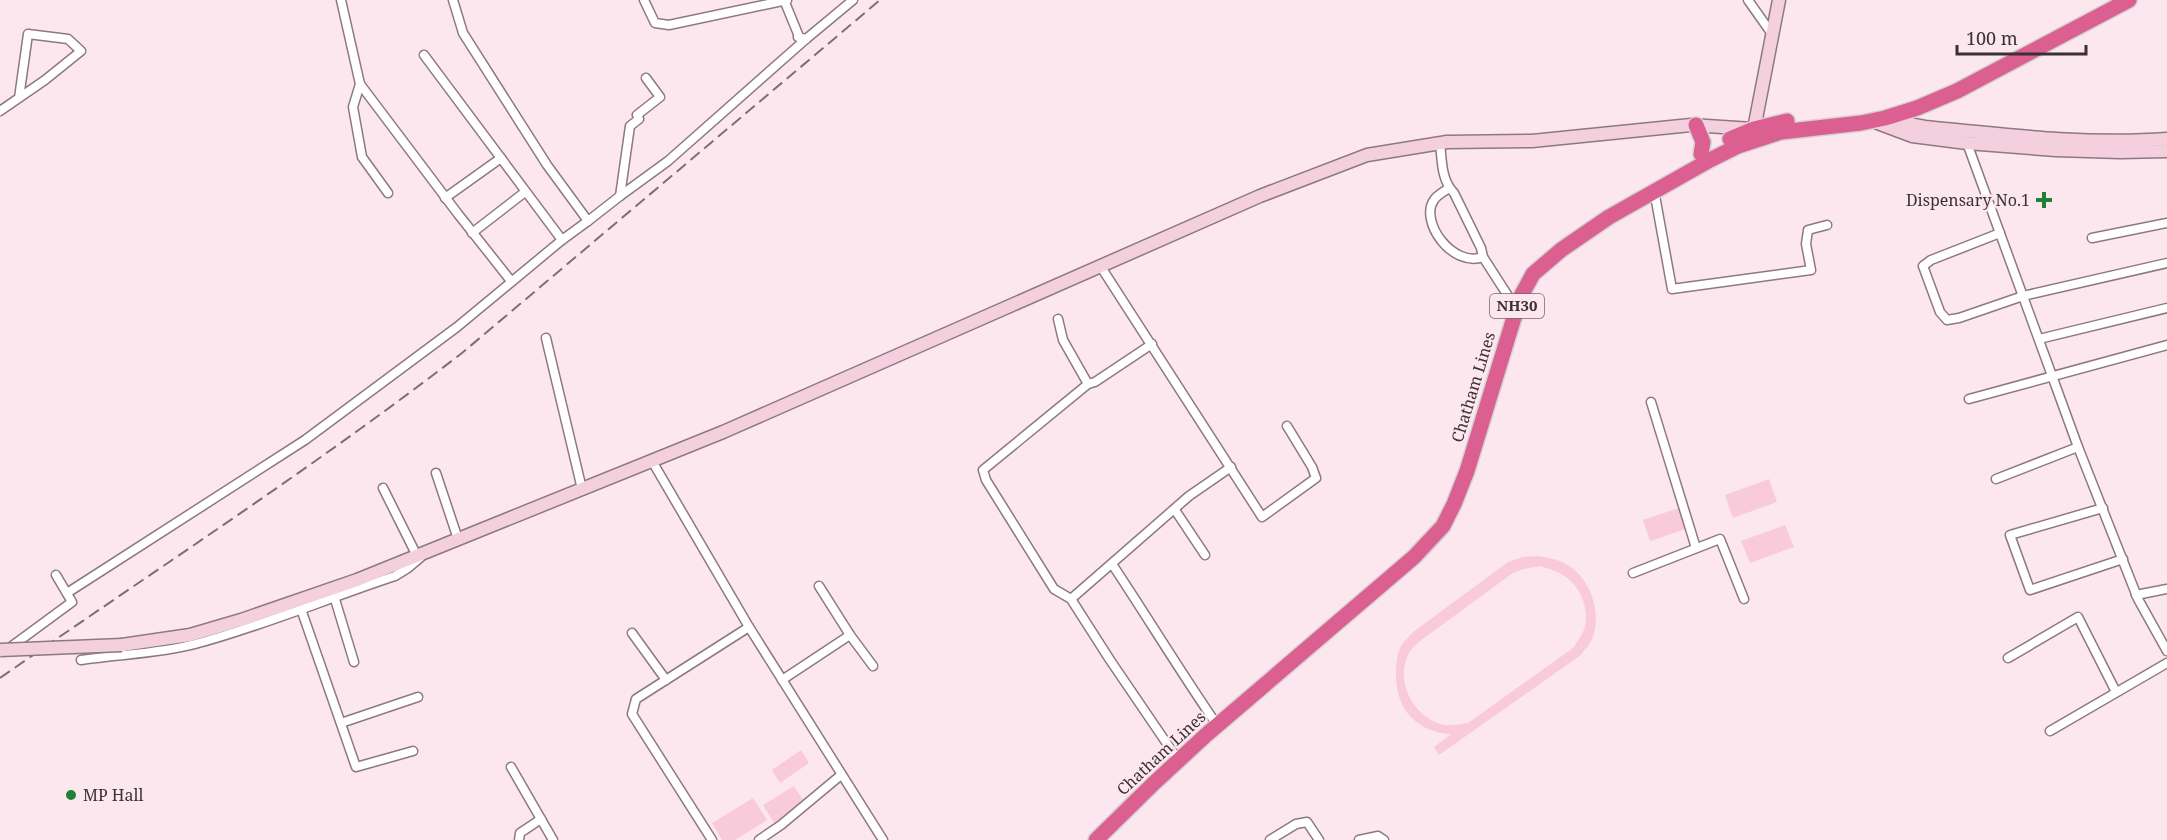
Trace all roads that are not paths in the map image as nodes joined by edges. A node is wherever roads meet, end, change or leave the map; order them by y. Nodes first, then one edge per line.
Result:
1 (341, 0) edge
2 (453, 0) edge
3 (644, 0) edge
4 (785, 0) edge
5 (838, 0) edge
6 (853, 0) edge
7 (1748, 0) edge
8 (1779, 0) edge
9 (2112, 0) edge
10 (2129, 0) edge
11 (839, 11) junction
12 (1772, 34) junction
13 (806, 39) junction
14 (424, 55) dead end
15 (646, 78) dead end
16 (360, 84) junction
17 (19, 98) junction
18 (0, 111) edge
19 (1892, 116) junction
20 (1872, 121) junction
21 (1696, 125) junction
22 (1755, 134) junction
23 (2167, 139) edge
24 (1440, 143) junction
25 (1967, 143) junction
26 (2167, 151) edge
27 (1701, 154) junction
28 (501, 158) junction
29 (1449, 188) junction
30 (1654, 190) junction
31 (525, 192) junction
32 (388, 193) dead end
33 (620, 196) junction
34 (445, 198) junction
35 (588, 221) junction
36 (2167, 223) edge
37 (1827, 225) dead end
38 (472, 233) junction
39 (2000, 233) junction
40 (2092, 238) dead end
41 (562, 240) junction
42 (1482, 257) junction
43 (2167, 263) edge
44 (1101, 267) junction
45 (511, 281) junction
46 (2023, 296) junction
47 (1510, 299) junction
48 (2167, 308) edge
49 (1058, 319) dead end
50 (546, 338) dead end
51 (2039, 339) junction
52 (1152, 344) junction
53 (2167, 345) edge
54 (2053, 377) junction
55 (1088, 384) junction
56 (1969, 399) dead end
57 (1651, 402) dead end
58 (1287, 426) dead end
59 (2078, 447) junction
60 (652, 461) junction
61 (1231, 467) junction
62 (436, 473) dead end
63 (1996, 479) dead end
64 (383, 489) dead end
65 (582, 489) junction
66 (2103, 508) junction
67 (1175, 510) junction
68 (458, 539) junction
69 (1696, 548) junction
70 (422, 553) junction
71 (1205, 555) dead end
72 (2123, 559) junction
73 (1112, 564) junction
74 (1633, 573) dead end
75 (56, 575) dead end
76 (819, 586) dead end
77 (2167, 589) edge
78 (67, 593) junction
79 (2136, 595) junction
80 (334, 596) junction
81 (1071, 599) junction
82 (1744, 599) dead end
83 (301, 609) junction
84 (749, 627) junction
85 (632, 633) dead end
86 (850, 635) junction
87 (2164, 637) edge
88 (0, 650) edge
89 (2167, 651) edge
90 (0, 655) edge
91 (2008, 658) dead end
92 (81, 660) dead end
93 (354, 662) dead end
94 (2167, 663) edge
95 (873, 666) dead end
96 (666, 680) junction
97 (782, 680) junction
98 (2116, 692) junction
99 (418, 697) dead end
100 (1213, 719) junction
101 (341, 723) junction
102 (2050, 731) dead end
103 (413, 751) dead end
104 (1174, 754) junction
105 (511, 767) dead end
106 (841, 775) junction
107 (1150, 781) junction
108 (541, 819) junction
109 (1103, 838) edge
110 (519, 840) edge
111 (554, 840) edge
112 (712, 840) edge
113 (759, 840) edge
114 (883, 840) edge
115 (1083, 840) edge
116 (1270, 840) edge
117 (1319, 840) edge
118 (1359, 840) edge
119 (1384, 840) edge

1 - 16 street
2 - 35 street
3 - 4 street
4 - 13 street
5 - 11 street
6 - 11 street
7 - 12 street
8 - 12 street
9 - 22 highway, Chatham Lines / NH30
10 - 19 highway, Chatham Lines / NH30
11 - 13 street
12 - 22 street
13 - 33 street
14 - 28 street
15 - 33 street
16 - 32 street
16 - 34 street
17 - 17 street
17 - 18 street
19 - 20 highway, Chatham Lines / NH30
19 - 23 street
20 - 22 highway, Chatham Lines / NH30
20 - 25 street
21 - 22 street
21 - 24 street
21 - 27 highway
22 - 27 highway, Chatham Lines / NH30
22 - 30 highway, Chatham Lines / NH30
24 - 29 street
24 - 44 street
25 - 26 street
25 - 39 street
27 - 47 highway, Chatham Lines / NH30
28 - 31 street
28 - 34 street
29 - 42 street
29 - 42 street
30 - 37 street
30 - 107 highway, Chatham Lines / NH30
31 - 38 street
31 - 41 street
33 - 35 street
34 - 38 street
35 - 41 street
36 - 40 street
38 - 45 street
39 - 46 street
39 - 46 street
41 - 45 street
42 - 47 street
43 - 46 street
44 - 52 street
44 - 60 street
45 - 78 street
46 - 51 street
47 - 100 highway, Chatham Lines / NH30
48 - 51 street
49 - 55 street
50 - 65 street
51 - 54 street
52 - 55 street
52 - 61 street
53 - 54 street
54 - 56 street
54 - 59 street
55 - 81 street
57 - 69 street
58 - 61 street
59 - 63 street
59 - 66 street
60 - 65 street
60 - 84 street
61 - 67 street
62 - 68 street
64 - 70 street
65 - 68 street
66 - 72 street
66 - 72 street
67 - 71 street
67 - 73 street
68 - 70 street
69 - 74 street
69 - 82 street
70 - 80 street
70 - 88 street, bridge
72 - 79 street
73 - 81 street
73 - 100 street
75 - 78 street
76 - 86 street
77 - 79 street
78 - 90 street
79 - 87 street
80 - 83 street
80 - 93 street
81 - 104 street
83 - 92 street
83 - 101 street
84 - 96 street
84 - 97 street
85 - 96 street
86 - 95 street
86 - 97 street
87 - 89 street
91 - 98 street
94 - 98 street
96 - 112 street
97 - 106 street
98 - 102 street
99 - 101 street
100 - 104 highway, Chatham Lines / NH30
101 - 103 street
104 - 107 highway, Chatham Lines / NH30
105 - 108 street
106 - 113 street
106 - 114 street
107 - 109 highway, Chatham Lines / NH30
107 - 115 highway, Chatham Lines / NH30
108 - 110 street
108 - 111 street
116 - 117 street
118 - 119 street

